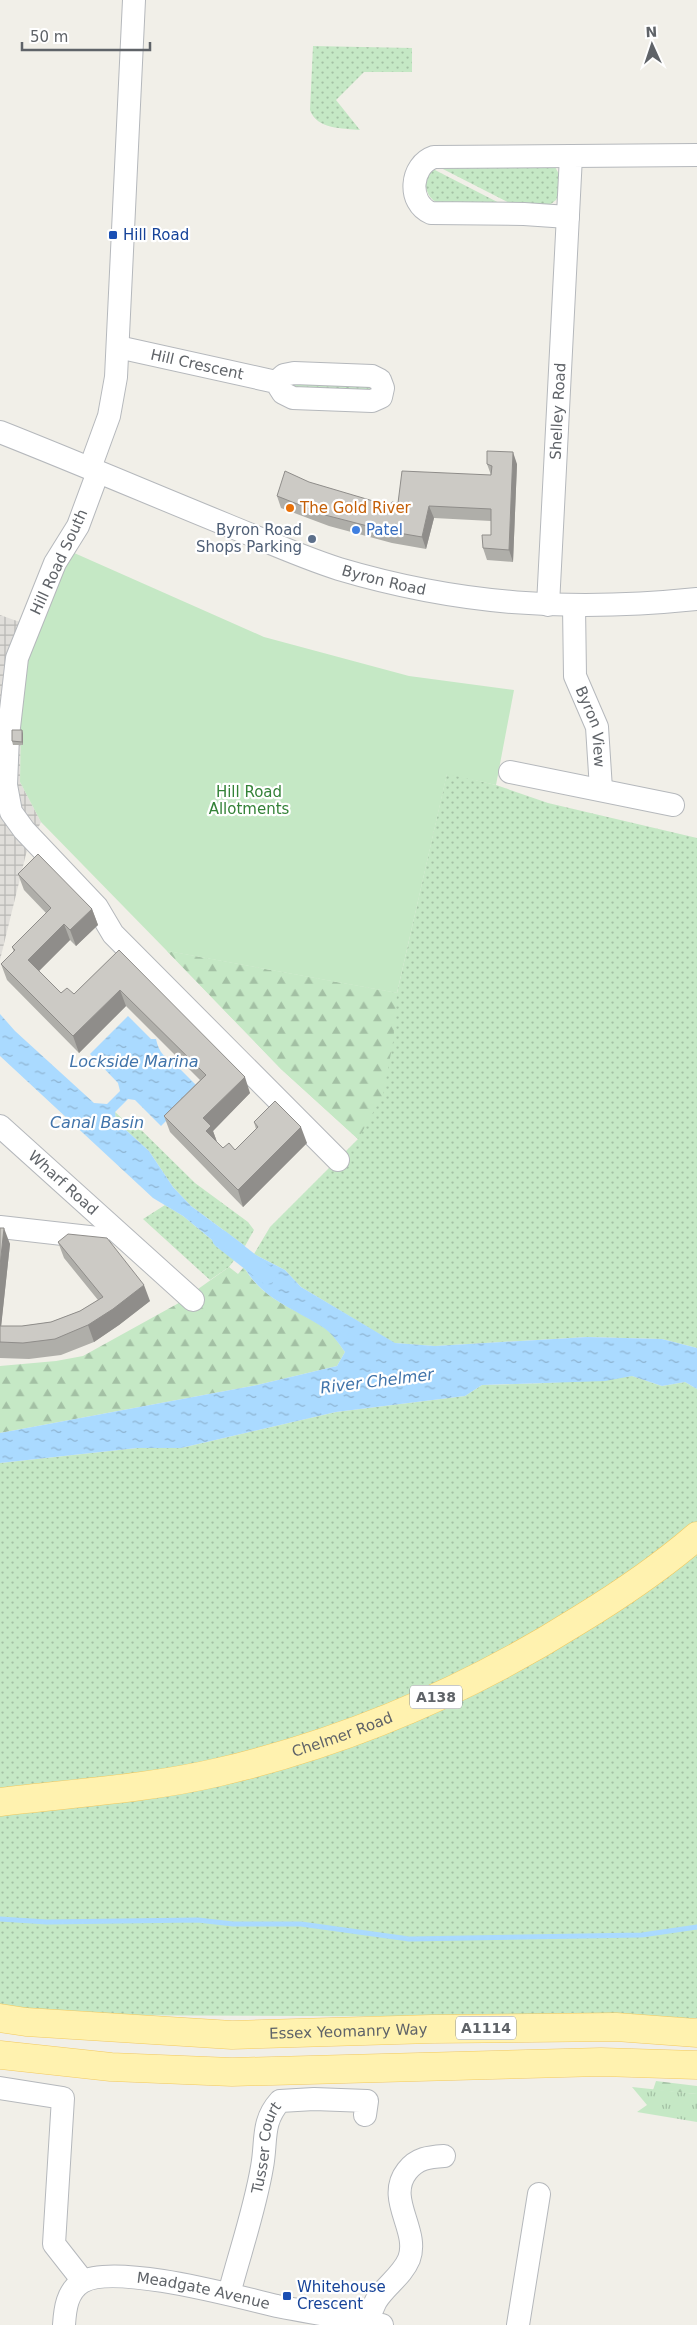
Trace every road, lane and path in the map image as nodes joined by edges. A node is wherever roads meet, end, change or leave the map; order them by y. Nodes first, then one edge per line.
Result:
1 (134, 0) edge
2 (697, 155) edge
3 (572, 156) junction
4 (568, 217) junction
5 (118, 347) junction
6 (276, 382) dead end
7 (0, 432) edge
8 (94, 470) junction
9 (697, 599) edge
10 (548, 605) junction
11 (574, 606) junction
12 (510, 772) dead end
13 (601, 789) junction
14 (673, 805) dead end
15 (0, 1126) edge
16 (338, 1160) dead end
17 (0, 1227) edge
18 (126, 1241) junction
19 (193, 1300) dead end
20 (697, 1536) edge
21 (0, 1802) edge
22 (0, 2018) edge
23 (697, 2033) edge
24 (0, 2055) edge
25 (697, 2065) edge
26 (0, 2088) edge
27 (365, 2115) dead end
28 (444, 2156) dead end
29 (539, 2194) dead end
30 (83, 2281) junction
31 (229, 2294) junction
32 (374, 2323) edge
33 (64, 2325) edge
34 (518, 2325) edge

1 - 5 street
2 - 3 street
3 - 4 street, Shelley Road
3 - 4 street
4 - 10 street, Shelley Road
5 - 6 street, Hill Crescent
5 - 8 street
7 - 8 street, Byron Road
8 - 10 street, Byron Road
8 - 16 street, Hill Road South
9 - 11 street, Byron Road
10 - 11 street, Byron Road
11 - 13 street, Byron View
12 - 13 street, Byron View
13 - 14 street, Byron View
15 - 18 street, Wharf Road
17 - 18 street, Wharf Road
18 - 19 street, Wharf Road
20 - 21 main road, Chelmer Road / A138
22 - 23 main road, Essex Yeomanry Way / A1114
24 - 25 main road
26 - 30 street
27 - 31 street, Tusser Court
28 - 32 street
29 - 34 street
30 - 31 street, Meadgate Avenue
30 - 33 street
31 - 32 street, Meadgate Avenue

